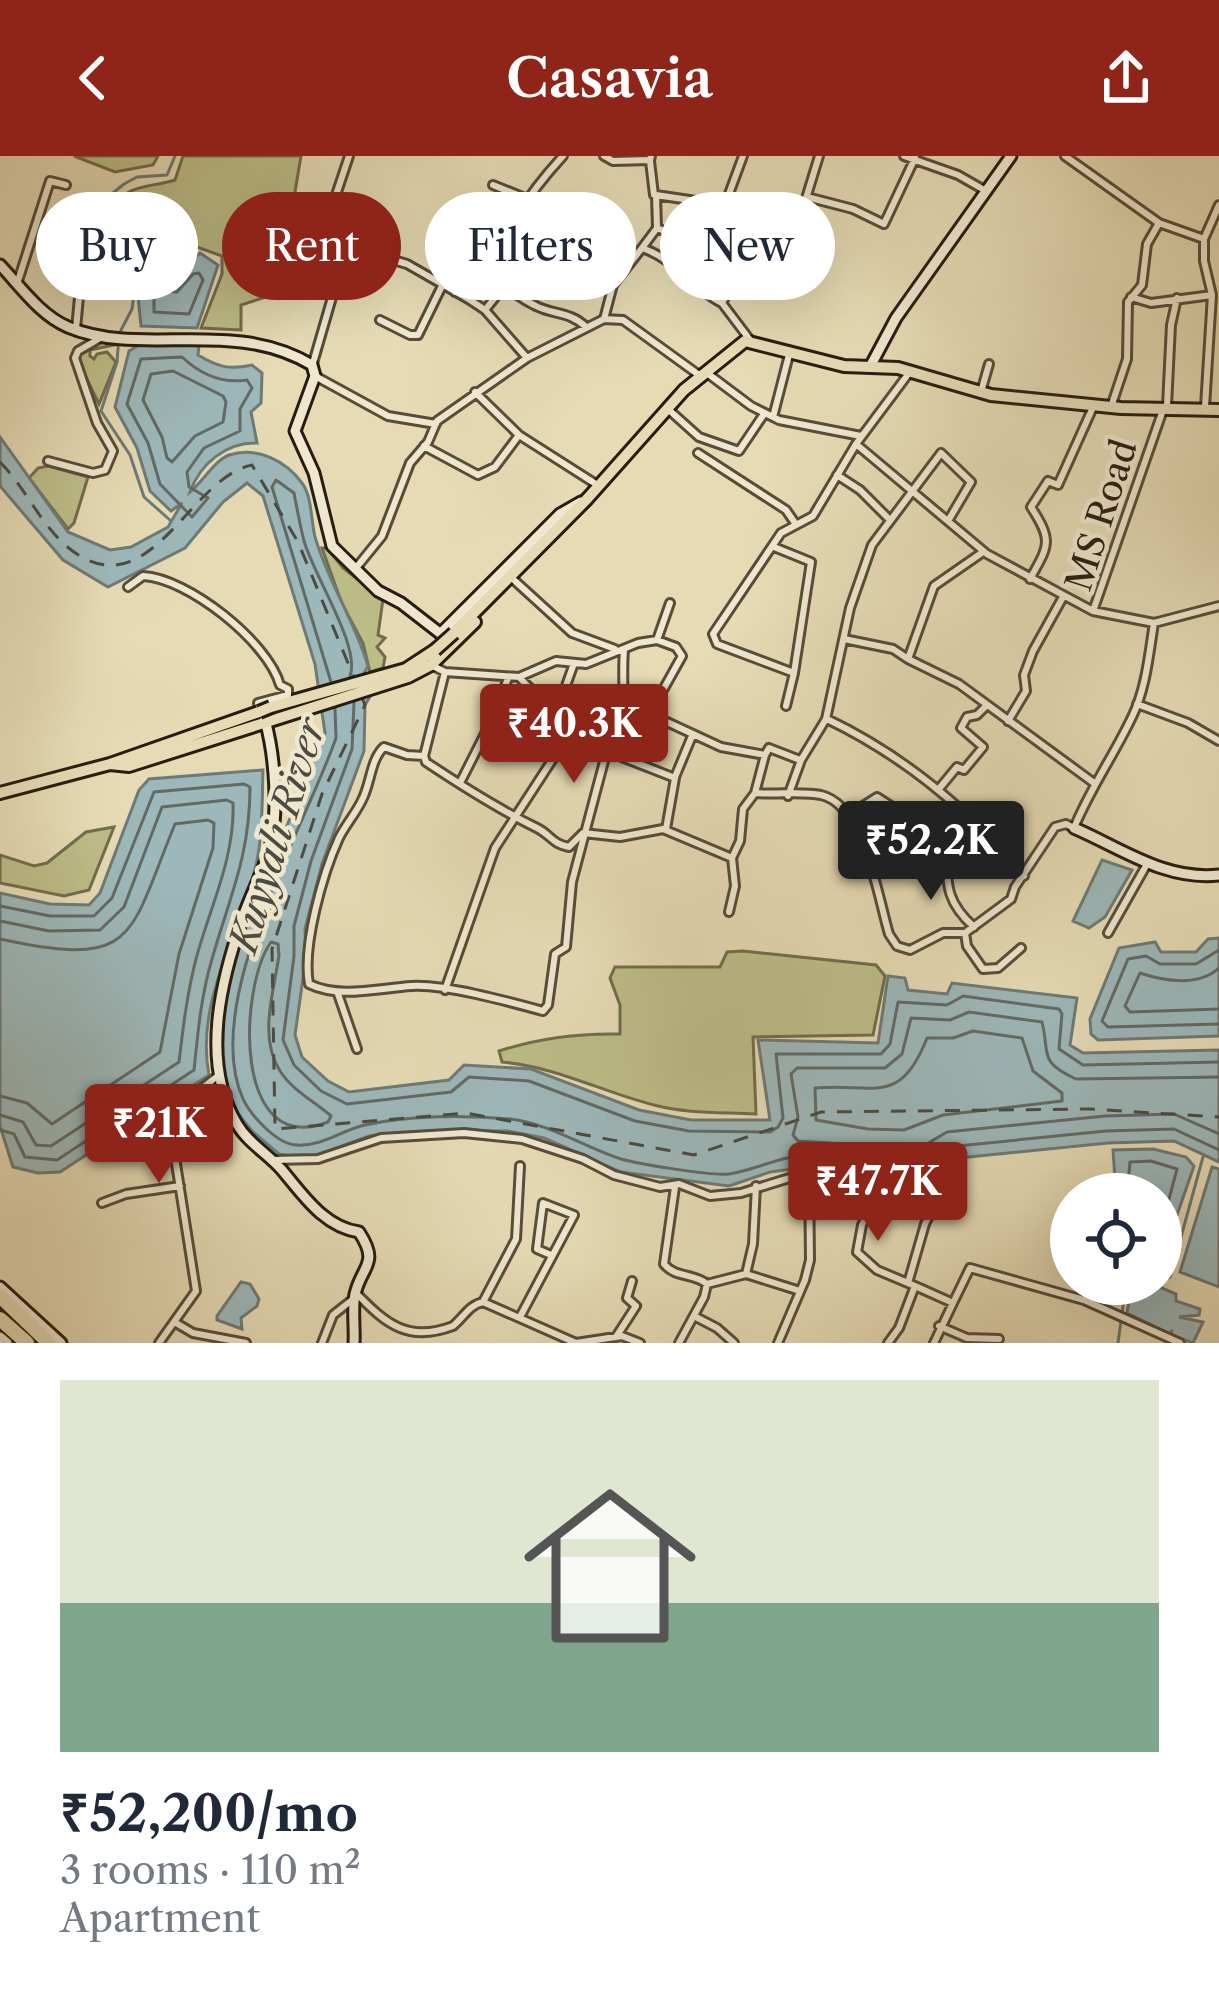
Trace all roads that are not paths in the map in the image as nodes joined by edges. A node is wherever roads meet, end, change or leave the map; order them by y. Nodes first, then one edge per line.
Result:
1 (349, 156) edge
2 (562, 156) edge
3 (604, 156) edge
4 (743, 156) edge
5 (819, 156) edge
6 (904, 156) edge
7 (1011, 156) edge
8 (1066, 156) edge
9 (651, 158) edge
10 (915, 158) edge
11 (66, 185) dead end
12 (494, 185) dead end
13 (986, 191) junction
14 (338, 192) edge
15 (511, 192) edge
16 (530, 192) edge
17 (729, 192) edge
18 (808, 192) edge
19 (660, 196) edge
20 (655, 199) junction
21 (835, 204) edge
22 (1219, 205) edge
23 (1159, 223) junction
24 (657, 228) junction
25 (660, 229) edge
26 (1206, 236) junction
27 (1219, 236) edge
28 (642, 248) junction
29 (636, 253) edge
30 (0, 265) edge
31 (17, 284) junction
32 (1212, 295) junction
33 (1131, 297) junction
34 (1177, 298) junction
35 (79, 300) edge
36 (332, 300) edge
37 (435, 300) edge
38 (468, 300) edge
39 (493, 300) edge
40 (526, 300) edge
41 (609, 300) edge
42 (724, 300) edge
43 (722, 303) junction
44 (485, 310) junction
45 (604, 319) junction
46 (380, 320) dead end
47 (586, 328) junction
48 (76, 329) junction
49 (106, 334) junction
50 (751, 340) junction
51 (790, 351) junction
52 (527, 358) junction
53 (872, 364) junction
54 (989, 364) dead end
55 (314, 371) junction
56 (910, 371) junction
57 (702, 373) junction
58 (475, 392) junction
59 (981, 392) junction
60 (1094, 405) junction
61 (1111, 407) junction
62 (669, 410) junction
63 (1165, 410) junction
64 (1212, 410) edge
65 (764, 413) junction
66 (773, 417) junction
67 (436, 424) junction
68 (518, 435) junction
69 (858, 440) junction
70 (424, 446) junction
71 (698, 453) dead end
72 (48, 461) dead end
73 (837, 475) junction
74 (599, 486) junction
75 (911, 490) junction
76 (587, 499) junction
77 (569, 517) junction
78 (889, 519) junction
79 (948, 521) junction
80 (796, 524) junction
81 (772, 547) junction
82 (984, 551) junction
83 (353, 570) junction
84 (1030, 579) junction
85 (515, 580) junction
86 (128, 586) dead end
87 (1063, 597) junction
88 (670, 602) dead end
89 (1219, 606) edge
90 (1093, 611) junction
91 (1154, 623) junction
92 (449, 636) junction
93 (844, 639) junction
94 (657, 640) junction
95 (621, 650) junction
96 (908, 658) junction
97 (430, 665) junction
98 (574, 665) junction
99 (445, 672) junction
100 (794, 673) junction
101 (519, 677) junction
102 (508, 678) junction
103 (1137, 704) junction
104 (786, 706) dead end
105 (986, 706) junction
106 (265, 713) junction
107 (556, 714) junction
108 (625, 716) junction
109 (654, 716) junction
110 (826, 719) junction
111 (1007, 721) junction
112 (571, 731) junction
113 (692, 736) junction
114 (1219, 741) edge
115 (607, 750) junction
116 (618, 751) junction
117 (765, 755) junction
118 (424, 756) junction
119 (801, 760) junction
120 (675, 778) junction
121 (460, 783) junction
122 (1094, 783) junction
123 (938, 790) junction
124 (755, 793) junction
125 (0, 794) edge
126 (788, 796) junction
127 (847, 816) junction
128 (514, 819) junction
129 (1074, 828) junction
130 (666, 830) junction
131 (583, 833) junction
132 (732, 858) junction
133 (1147, 864) junction
134 (1219, 875) edge
135 (1024, 876) junction
136 (729, 912) dead end
137 (974, 926) junction
138 (965, 933) junction
139 (1108, 933) dead end
140 (1021, 948) dead end
141 (445, 990) junction
142 (338, 994) junction
143 (357, 1049) dead end
144 (219, 1075) junction
145 (273, 1160) junction
146 (520, 1166) dead end
147 (952, 1172) dead end
148 (883, 1184) dead end
149 (180, 1186) junction
150 (675, 1186) junction
151 (756, 1186) junction
152 (101, 1203) dead end
153 (551, 1255) junction
154 (746, 1274) junction
155 (632, 1281) dead end
156 (706, 1284) junction
157 (911, 1284) junction
158 (0, 1287) edge
159 (801, 1292) junction
160 (355, 1295) junction
161 (0, 1296) edge
162 (483, 1302) junction
163 (953, 1303) junction
164 (694, 1316) junction
165 (520, 1317) junction
166 (0, 1319) edge
167 (175, 1323) junction
168 (939, 1326) junction
169 (0, 1336) edge
170 (616, 1336) junction
171 (999, 1339) dead end
172 (422, 1342) edge
173 (571, 1342) edge
174 (7, 1343) edge
175 (27, 1343) edge
176 (49, 1343) edge
177 (61, 1343) edge
178 (159, 1343) edge
179 (247, 1343) edge
180 (322, 1343) edge
181 (354, 1343) edge
182 (640, 1343) edge
183 (679, 1343) edge
184 (734, 1343) edge
185 (778, 1343) edge
186 (888, 1343) edge
187 (934, 1343) edge
188 (1180, 1343) edge

1 - 14 street
2 - 16 street
3 - 9 street
4 - 17 street
5 - 18 street
6 - 10 street
7 - 13 street
8 - 23 street
9 - 20 street
10 - 13 street
10 - 21 street
11 - 31 street
12 - 15 street
13 - 53 street
19 - 20 street
20 - 24 street
22 - 26 street
23 - 26 street
23 - 33 street
24 - 25 street
24 - 28 street
26 - 27 street
26 - 32 street
28 - 29 street
28 - 43 street
30 - 31 street
31 - 48 street
32 - 34 street
32 - 64 street
33 - 34 street
33 - 61 street
34 - 63 street, MS Road
35 - 48 street
36 - 55 street
37 - 46 street
38 - 44 street
39 - 44 street
40 - 47 street
41 - 45 street
42 - 43 street
43 - 50 street
44 - 52 street
45 - 47 street
45 - 57 street
47 - 52 street
48 - 49 street
49 - 55 street
49 - 72 street
50 - 51 main road
50 - 57 main road
51 - 53 main road
51 - 66 street
52 - 58 street
53 - 56 main road
54 - 59 street
55 - 67 street
55 - 83 street
56 - 59 main road
56 - 69 street
57 - 62 main road
57 - 65 street
58 - 67 street
58 - 68 street
59 - 60 main road
60 - 61 main road
60 - 84 street
61 - 63 main road
62 - 65 street
62 - 74 main road
63 - 64 main road
63 - 90 street, MS Road
65 - 66 street
66 - 69 street
67 - 70 street
68 - 70 street
68 - 74 street
69 - 73 street
69 - 75 street
70 - 83 street
71 - 80 street
73 - 78 street
73 - 80 street
74 - 76 main road
75 - 78 street
75 - 79 street
75 - 79 street
76 - 77 main road
76 - 92 street
77 - 85 main road
77 - 92 main road
78 - 93 street
79 - 82 street
80 - 81 street
81 - 100 street
81 - 100 street
82 - 84 street
82 - 96 street
83 - 92 street
84 - 87 street
85 - 92 main road
85 - 95 street
86 - 106 street
87 - 90 street
87 - 111 street
88 - 94 street
89 - 91 street
90 - 91 street, MS Road
91 - 103 street
92 - 97 main road
92 - 106 main road, bridge
93 - 96 street
93 - 110 street
94 - 95 street
94 - 109 street
95 - 98 street
95 - 108 street
96 - 105 street
97 - 99 street
97 - 106 main road
98 - 101 street
98 - 107 street
99 - 102 street
99 - 118 street
100 - 104 street
101 - 102 street
101 - 107 street
102 - 121 street
103 - 114 street
103 - 122 street
105 - 111 street
105 - 123 street
106 - 125 main road
106 - 144 street
107 - 112 street
108 - 109 street
108 - 116 street
109 - 113 street
110 - 119 street
110 - 123 street
111 - 122 street
112 - 115 street
112 - 128 street
113 - 117 street
113 - 120 street
115 - 116 street
115 - 131 street
116 - 120 street
117 - 119 street
117 - 124 street
118 - 121 street
118 - 142 street
119 - 126 street
120 - 130 street
121 - 128 street
122 - 129 street
123 - 135 street
124 - 126 street
124 - 132 street
126 - 127 street
127 - 137 street
127 - 138 street
128 - 131 street
128 - 141 street
129 - 133 street
129 - 135 street
130 - 131 street
130 - 132 street
131 - 141 street
132 - 136 street
133 - 134 street
133 - 139 street
135 - 137 street
137 - 138 street
138 - 140 street
141 - 142 street
142 - 143 street
144 - 145 street
144 - 149 street
145 - 150 street
145 - 160 street
146 - 162 street
147 - 157 street
148 - 157 street
149 - 152 street
149 - 167 street
150 - 151 street
150 - 156 street
151 - 154 street
151 - 159 street
153 - 153 street
153 - 165 street
154 - 156 street
154 - 159 street
155 - 170 street
156 - 164 street
157 - 163 street
157 - 186 street
158 - 177 street
159 - 185 street
160 - 172 street
160 - 180 street
160 - 181 street
161 - 176 highway
162 - 165 street
162 - 172 street
163 - 168 street
163 - 188 street
164 - 183 street
164 - 184 street
165 - 173 street
166 - 175 highway
167 - 178 street
167 - 179 street
168 - 171 street
168 - 187 street
169 - 174 street
170 - 173 street
170 - 182 street

